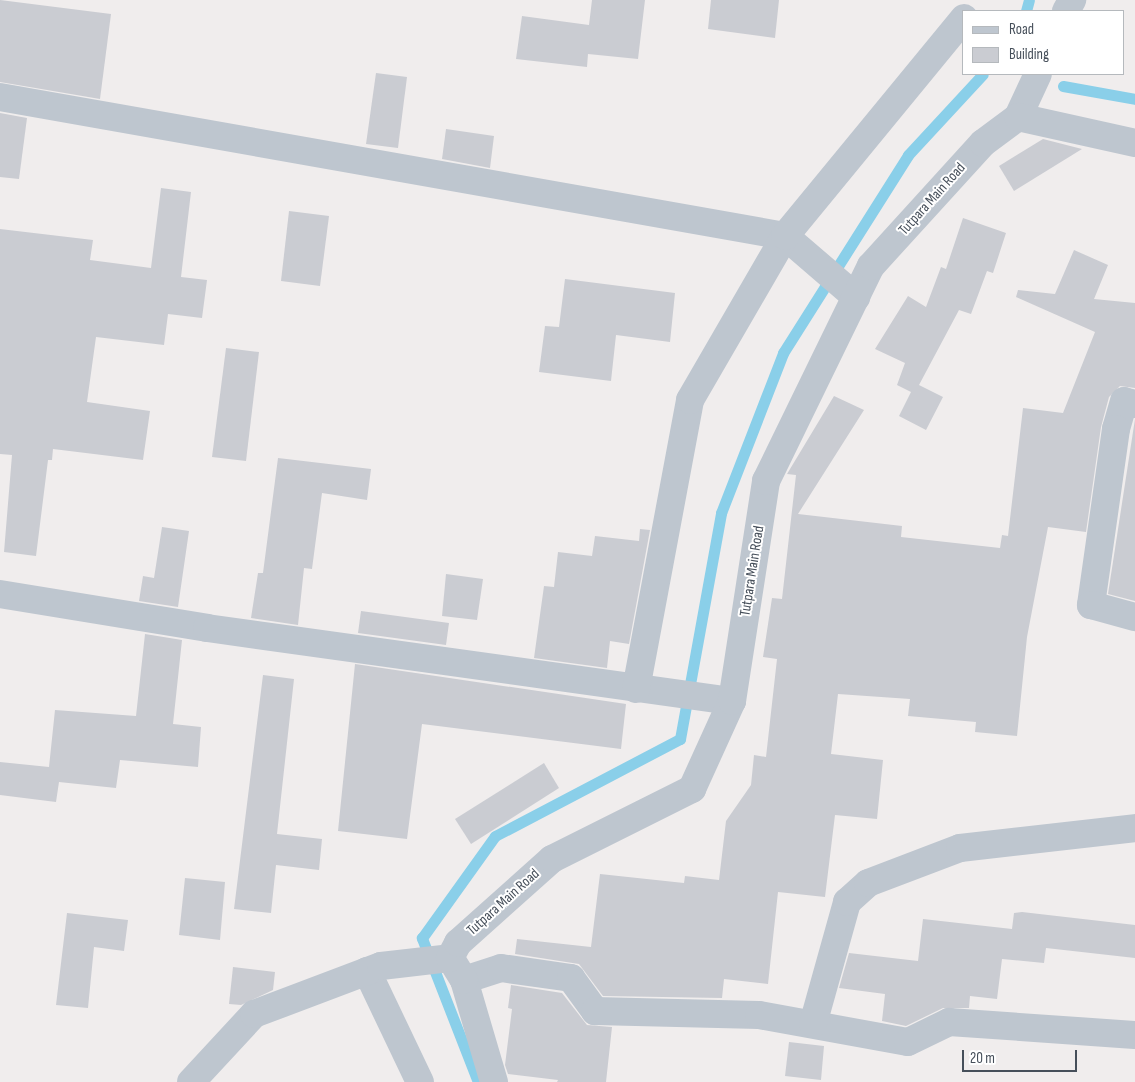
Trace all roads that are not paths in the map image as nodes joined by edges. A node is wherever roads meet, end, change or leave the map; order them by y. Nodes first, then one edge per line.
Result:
1 (962, 20) edge
2 (1038, 75) edge
3 (0, 97) edge
4 (1018, 117) junction
5 (1135, 143) edge
6 (785, 236) junction
7 (851, 292) junction
8 (1135, 404) edge
9 (0, 594) edge
10 (1135, 617) edge
11 (644, 691) junction
12 (721, 700) junction
13 (1135, 828) edge
14 (374, 968) junction
15 (457, 969) junction
16 (813, 1024) junction
17 (1135, 1035) edge
18 (191, 1082) edge
19 (420, 1082) edge
20 (494, 1082) edge

1 - 6 street
2 - 4 street
3 - 6 street
4 - 5 street
4 - 7 street, Tutpara Main Road
6 - 7 street
6 - 11 street
7 - 12 street, Tutpara Main Road
8 - 10 street
9 - 11 street
11 - 12 street
12 - 15 street, Tutpara Main Road
13 - 16 street
14 - 15 street
14 - 18 street
14 - 19 street
15 - 16 street
15 - 20 street
16 - 17 street

